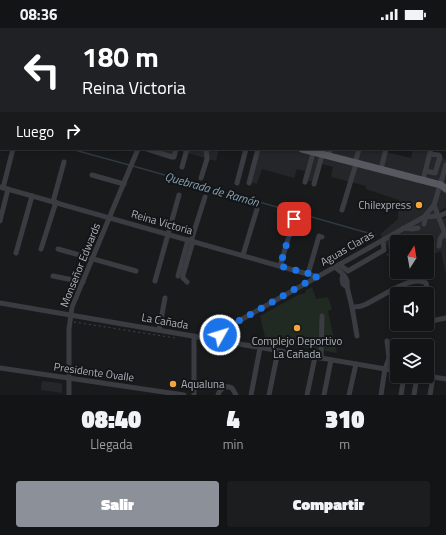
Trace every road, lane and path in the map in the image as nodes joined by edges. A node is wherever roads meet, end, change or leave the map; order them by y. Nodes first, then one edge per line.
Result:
1 (13, 150) edge
2 (138, 150) edge
3 (150, 150) edge
4 (176, 150) edge
5 (187, 150) edge
6 (206, 150) edge
7 (246, 150) edge
8 (258, 150) edge
9 (305, 150) edge
10 (359, 150) edge
11 (386, 150) edge
12 (430, 151) edge
13 (319, 154) edge
14 (331, 154) edge
15 (64, 162) dead end
16 (354, 165) junction
17 (446, 165) edge
18 (182, 167) dead end
19 (381, 169) junction
20 (428, 172) junction
21 (92, 175) dead end
22 (201, 178) dead end
23 (426, 181) junction
24 (305, 182) dead end
25 (236, 183) dead end
26 (249, 183) dead end
27 (124, 184) junction
28 (314, 184) dead end
29 (443, 187) edge
30 (4, 188) edge
31 (179, 195) dead end
32 (32, 196) junction
33 (446, 196) edge
34 (205, 197) dead end
35 (55, 202) junction
36 (434, 205) junction
37 (257, 210) dead end
38 (342, 210) dead end
39 (446, 213) edge
40 (424, 216) junction
41 (438, 216) junction
42 (110, 218) junction
43 (294, 219) dead end
44 (0, 221) edge
45 (424, 224) dead end
46 (403, 228) junction
47 (418, 228) dead end
48 (168, 234) junction
49 (445, 234) edge
50 (322, 237) dead end
51 (191, 240) junction
52 (383, 240) junction
53 (439, 246) dead end
54 (41, 249) dead end
55 (58, 249) dead end
56 (384, 250) junction
57 (16, 253) dead end
58 (243, 255) junction
59 (390, 257) edge
60 (92, 258) junction
61 (280, 266) junction
62 (337, 266) junction
63 (136, 271) dead end
64 (348, 271) junction
65 (308, 274) junction
66 (343, 275) junction
67 (54, 276) dead end
68 (178, 276) dead end
69 (318, 276) junction
70 (155, 281) dead end
71 (423, 281) joint
72 (82, 282) junction
73 (187, 282) dead end
74 (165, 298) dead end
75 (0, 303) edge
76 (352, 308) junction
77 (70, 315) junction
78 (322, 316) dead end
79 (446, 318) edge
80 (73, 322) dead end
81 (159, 330) junction
82 (221, 331) junction
83 (194, 336) junction
84 (357, 336) dead end
85 (174, 338) dead end
86 (224, 341) junction
87 (387, 341) dead end
88 (260, 348) junction
89 (278, 350) junction
90 (315, 357) junction
91 (321, 358) junction
92 (331, 360) junction
93 (356, 364) junction
94 (0, 368) edge
95 (385, 369) junction
96 (390, 370) edge
97 (434, 377) edge
98 (69, 378) junction
99 (446, 379) edge
100 (403, 383) edge
101 (416, 383) edge
102 (432, 383) edge
103 (69, 395) edge
104 (184, 395) edge
105 (194, 395) edge
106 (218, 395) edge
107 (236, 395) edge
108 (251, 395) edge
109 (269, 395) edge
110 (308, 395) edge
111 (324, 395) edge
112 (349, 395) edge
113 (381, 395) edge
114 (401, 395) edge
115 (414, 395) edge
116 (430, 395) edge

1 - 30 street
2 - 27 street, Monseñor Edwards
3 - 4 street
5 - 18 street
6 - 22 street
7 - 25 street
8 - 26 street
9 - 13 main road
10 - 16 street
11 - 19 street
12 - 20 street
12 - 20 street
13 - 14 main road
13 - 24 street
13 - 28 street
14 - 16 main road
15 - 35 street
16 - 19 main road
16 - 38 street
17 - 29 street, Aguas Claras
19 - 23 main road
20 - 23 street
21 - 27 street
23 - 29 main road
27 - 42 street, Monseñor Edwards
29 - 33 main road
29 - 36 street, Aguas Claras
30 - 32 street, Reina Victoria
30 - 44 street
31 - 48 street
32 - 35 street, Reina Victoria
32 - 57 street
34 - 51 street
35 - 42 street, Reina Victoria
35 - 54 street
36 - 40 street, Aguas Claras
36 - 41 street
37 - 58 street
39 - 41 street, Aguas Claras
40 - 41 street, Aguas Claras
40 - 45 street
40 - 46 street, Aguas Claras
41 - 49 street
42 - 48 street, Reina Victoria
42 - 60 street, Monseñor Edwards
43 - 61 street
46 - 47 street
46 - 52 street, Aguas Claras
48 - 51 street, Reina Victoria
48 - 70 street
49 - 53 street
50 - 65 street
51 - 58 street, Reina Victoria
51 - 68 street
51 - 73 street
52 - 56 street
52 - 62 street, Aguas Claras
55 - 60 street
56 - 59 path
56 - 64 street
58 - 61 street, Reina Victoria
60 - 63 street
60 - 72 street, Monseñor Edwards
61 - 65 street, Reina Victoria
62 - 64 street
62 - 66 street
62 - 69 street, Aguas Claras
64 - 66 street
65 - 69 street, Reina Victoria
66 - 76 street
67 - 72 street
69 - 82 street, Aguas Claras
71 - 76 street
71 - 79 street
72 - 77 street, Monseñor Edwards
74 - 81 street
75 - 77 street, La Cañada
76 - 84 street
77 - 81 street, La Cañada
77 - 98 street, Monseñor Edwards
78 - 91 street
80 - 85 path
81 - 83 street, La Cañada
82 - 83 street, Aguas Claras
82 - 86 street
83 - 86 street, La Cañada
83 - 105 street
86 - 88 street, La Cañada
87 - 95 street
88 - 89 street, La Cañada
88 - 108 street
89 - 90 street, La Cañada
89 - 109 street
90 - 91 street, La Cañada
90 - 110 street
91 - 92 street, La Cañada
92 - 93 street, La Cañada
92 - 111 street
93 - 95 street, La Cañada
93 - 112 street
94 - 98 street, Presidente Ovalle
95 - 96 street, La Cañada
95 - 113 street
97 - 99 street
98 - 103 street, Monseñor Edwards
98 - 104 street, Presidente Ovalle
100 - 114 street
101 - 115 street
102 - 116 street
106 - 107 street

